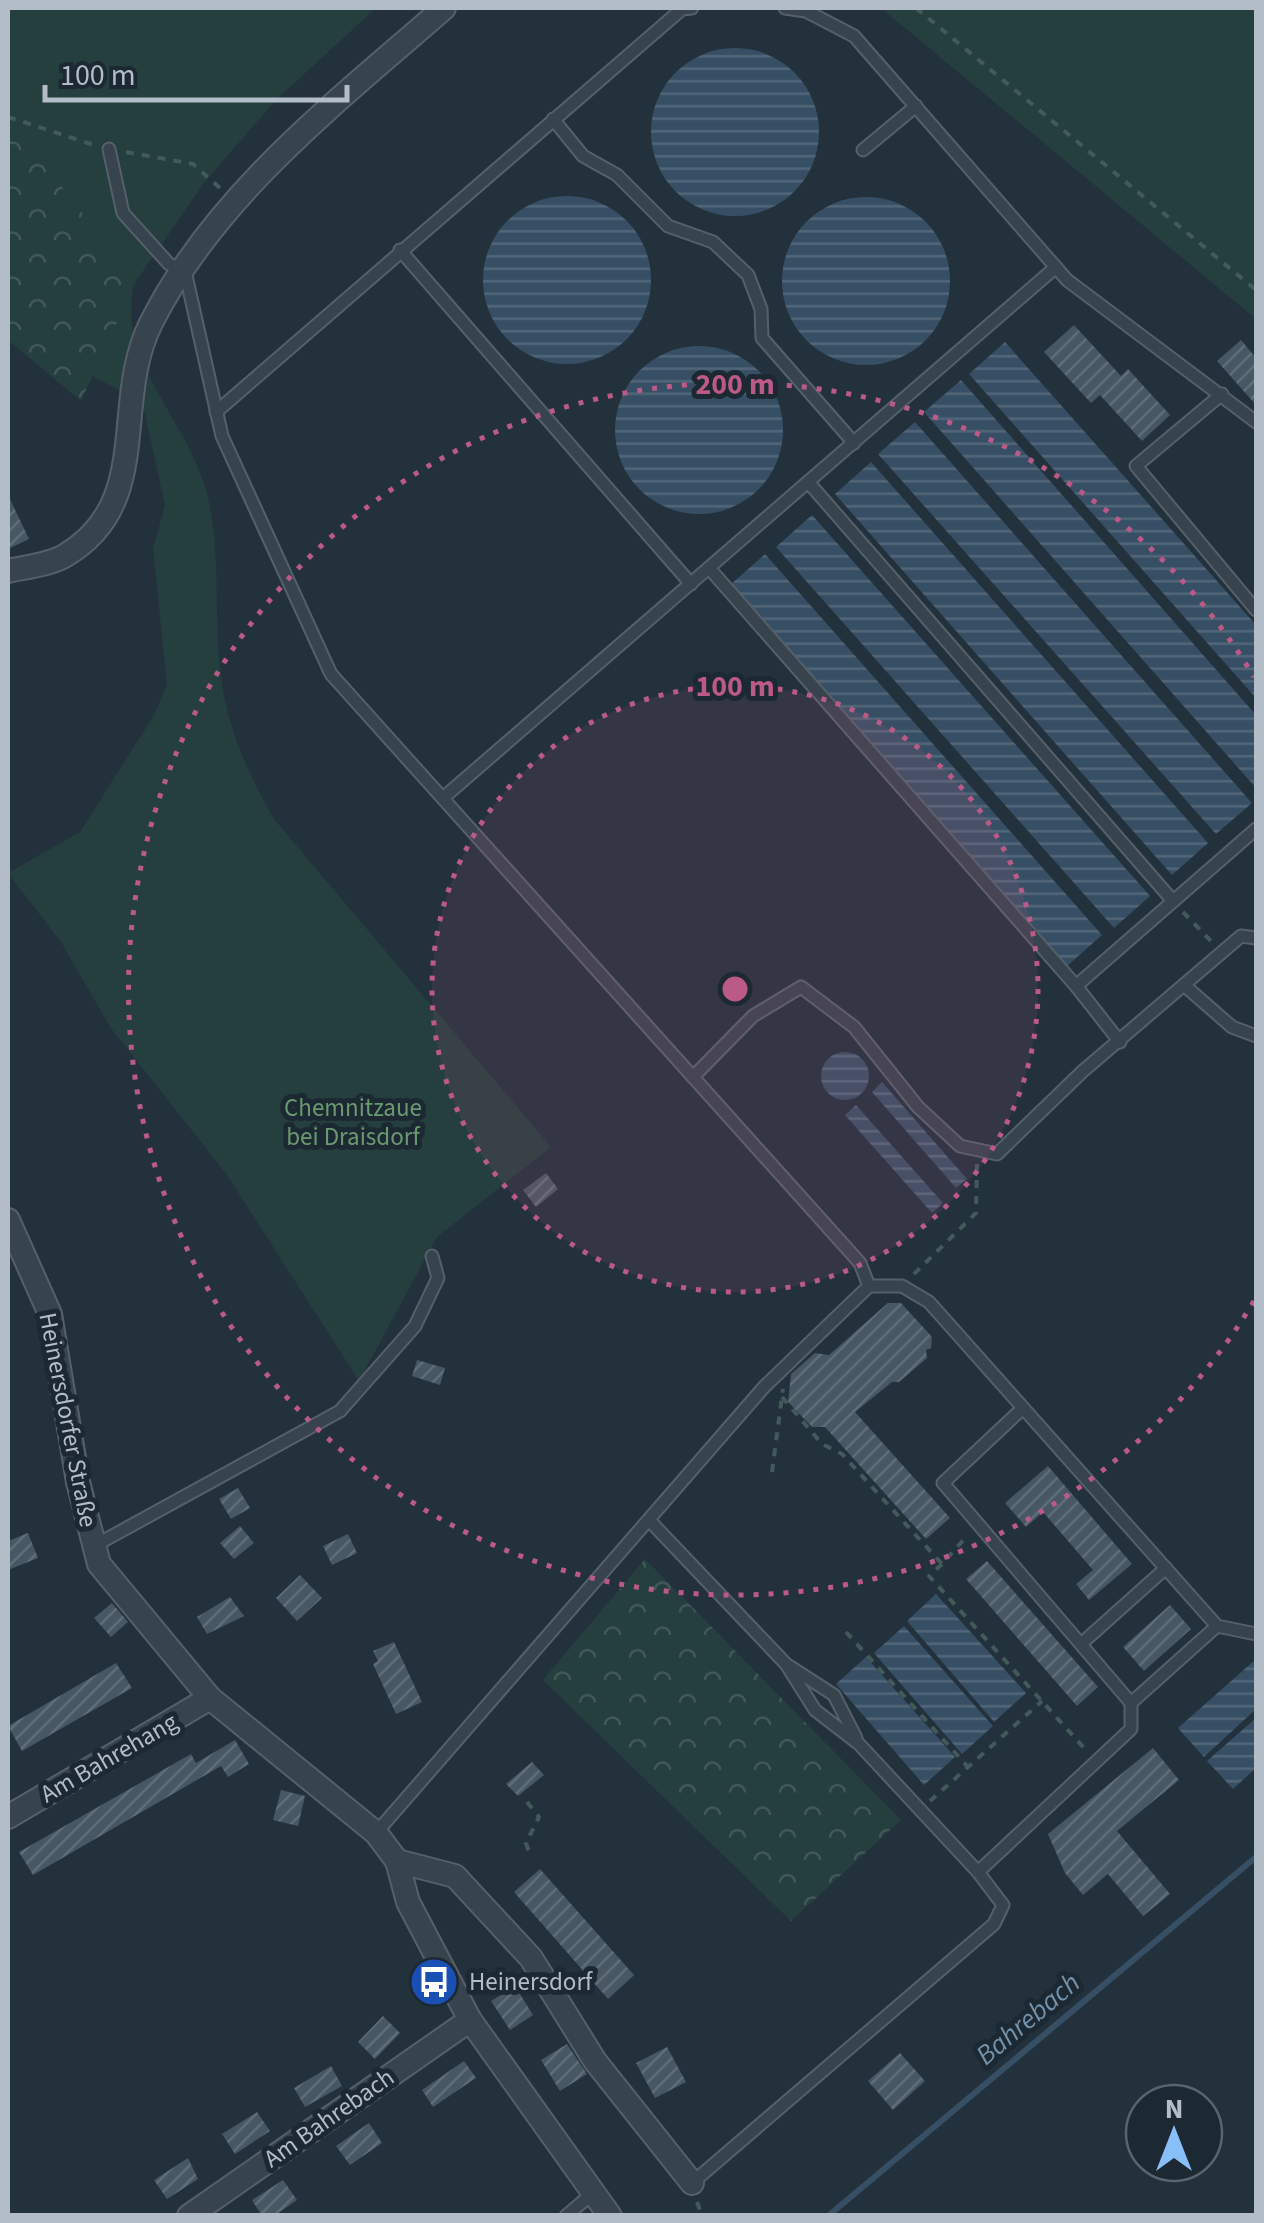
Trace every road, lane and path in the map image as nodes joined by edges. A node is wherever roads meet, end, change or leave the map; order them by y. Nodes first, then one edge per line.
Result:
1 (444, 8) edge
2 (692, 8) edge
3 (785, 8) edge
4 (916, 8) edge
5 (916, 106) junction
6 (8, 117) edge
7 (552, 119) junction
8 (109, 149) junction
9 (863, 150) dead end
10 (236, 202) junction
11 (400, 250) junction
12 (1056, 267) junction
13 (185, 271) junction
14 (1256, 290) edge
15 (1222, 394) junction
16 (216, 412) junction
17 (1256, 422) edge
18 (854, 443) junction
19 (809, 482) junction
20 (709, 568) junction
21 (8, 572) edge
22 (691, 584) junction
23 (1256, 610) edge
24 (442, 798) junction
25 (1256, 829) edge
26 (1173, 901) junction
27 (1256, 938) edge
28 (1222, 953) junction
29 (1076, 986) junction
30 (1185, 986) junction
31 (1256, 1036) edge
32 (1120, 1042) junction
33 (693, 1077) junction
34 (977, 1150) junction
35 (8, 1220) edge
36 (432, 1256) dead end
37 (870, 1286) junction
38 (902, 1286) junction
39 (785, 1364) junction
40 (782, 1397) junction
41 (1023, 1408) junction
42 (772, 1472) dead end
43 (649, 1520) junction
44 (978, 1524) junction
45 (94, 1546) junction
46 (942, 1564) junction
47 (1166, 1568) junction
48 (1216, 1626) junction
49 (846, 1632) dead end
50 (1256, 1634) edge
51 (1081, 1644) junction
52 (786, 1664) junction
53 (210, 1698) junction
54 (1042, 1701) junction
55 (1132, 1703) junction
56 (860, 1744) junction
57 (1097, 1762) junction
58 (968, 1767) junction
59 (526, 1802) dead end
60 (921, 1810) junction
61 (8, 1817) edge
62 (376, 1833) junction
63 (529, 1852) dead end
64 (397, 1860) junction
65 (978, 1872) junction
66 (470, 2020) junction
67 (692, 2183) joint
68 (594, 2192) junction
69 (188, 2216) edge
70 (566, 2216) edge
71 (610, 2216) edge

1 - 10 street
2 - 7 lane
3 - 5 lane
4 - 14 path
5 - 9 lane
5 - 12 lane
6 - 8 path
7 - 11 lane
7 - 18 lane
8 - 10 path
8 - 13 lane
10 - 13 street
11 - 16 lane
11 - 22 lane
12 - 15 lane
12 - 18 lane
13 - 16 lane
13 - 21 street
15 - 17 lane
15 - 23 lane
16 - 24 lane
18 - 19 lane
19 - 20 lane
19 - 26 lane
20 - 22 lane
20 - 29 lane
22 - 24 lane
24 - 33 lane
25 - 26 lane
26 - 28 path
26 - 29 lane
27 - 28 lane
28 - 30 lane
29 - 32 lane
30 - 31 lane
30 - 32 lane
32 - 34 lane
33 - 34 lane
33 - 37 lane
34 - 38 path
35 - 45 street, Heinersdorfer Straße
36 - 45 lane
37 - 38 lane
37 - 39 lane
38 - 41 lane
39 - 40 path
39 - 43 lane
40 - 42 path
40 - 46 path
41 - 44 lane
41 - 47 lane
43 - 52 lane
43 - 62 lane
44 - 46 path
44 - 51 lane
45 - 53 street, Heinersdorfer Straße
46 - 54 path
47 - 48 lane
47 - 51 lane
48 - 50 lane
48 - 55 lane
49 - 58 path
51 - 55 lane
52 - 56 lane
52 - 56 lane
53 - 61 street, Am Bahrehang
53 - 62 street, Heinersdorfer Straße
54 - 57 path
54 - 58 path
55 - 57 lane
56 - 60 lane
57 - 65 lane
58 - 60 path
59 - 63 path
60 - 65 lane
62 - 64 street, Heinersdorfer Straße
64 - 66 street, Heinersdorfer Straße
64 - 67 street
65 - 67 lane
66 - 68 street, Heinersdorfer Straße
66 - 69 street, Am Bahrebach
68 - 70 lane
68 - 71 street, Heinersdorfer Straße

